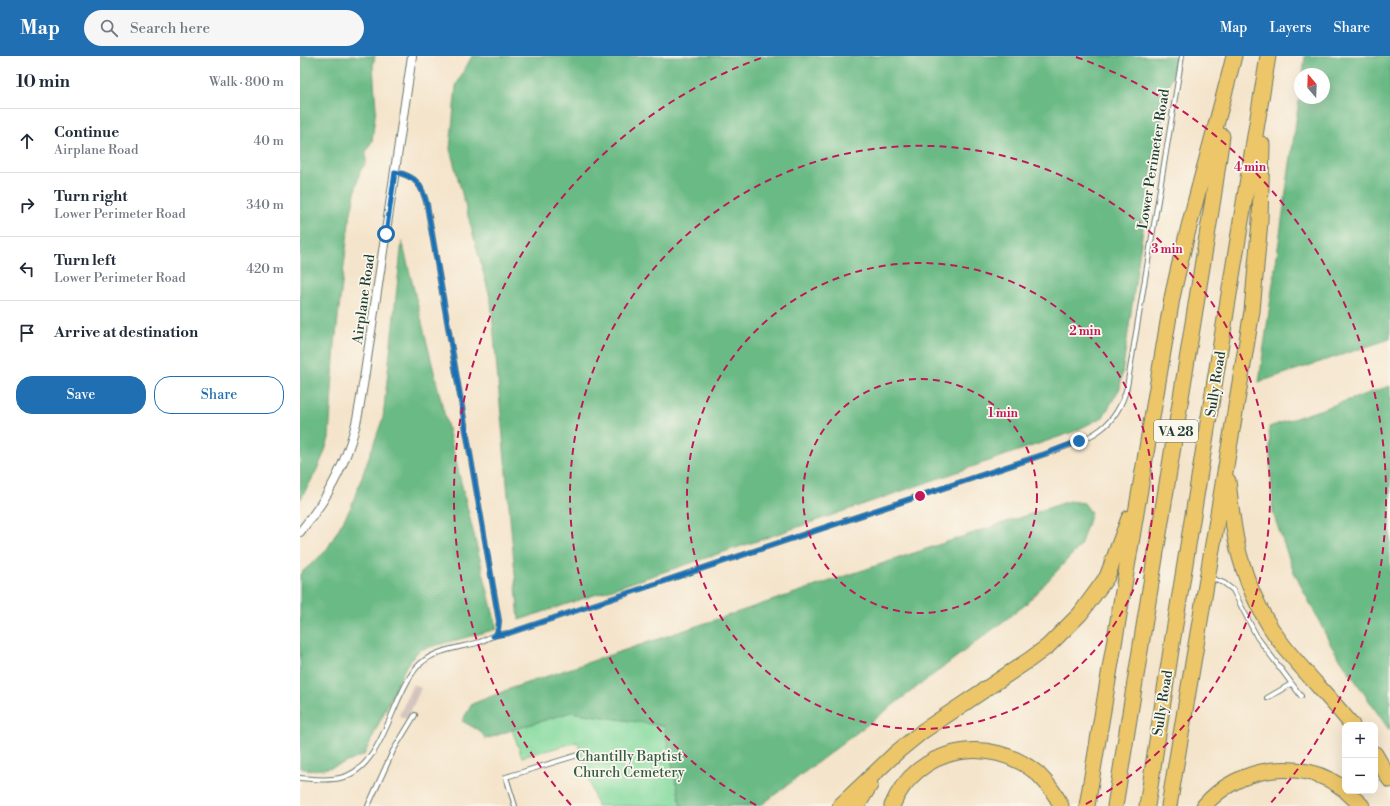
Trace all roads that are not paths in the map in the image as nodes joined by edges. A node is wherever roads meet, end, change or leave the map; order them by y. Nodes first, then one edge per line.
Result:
1 (412, 56) edge
2 (1182, 56) edge
3 (1234, 56) edge
4 (1268, 56) edge
5 (1265, 75) junction
6 (395, 172) junction
7 (1226, 466) junction
8 (1143, 479) junction
9 (300, 532) edge
10 (1207, 577) junction
11 (493, 636) junction
12 (1291, 684) junction
13 (1301, 696) dead end
14 (1267, 698) dead end
15 (415, 714) dead end
16 (1349, 722) edge
17 (897, 752) junction
18 (578, 755) dead end
19 (1377, 758) edge
20 (300, 778) edge
21 (1390, 780) edge
22 (1342, 788) edge
23 (1350, 794) edge
24 (368, 806) edge
25 (516, 806) edge
26 (840, 806) edge
27 (857, 806) edge
28 (892, 806) edge
29 (1061, 806) edge
30 (1087, 806) edge
31 (1115, 806) edge
32 (1147, 806) edge
33 (1168, 806) edge
34 (1204, 806) edge
35 (1362, 806) edge

1 - 6 street, Airplane Road
2 - 11 lane, Lower Perimeter Road
3 - 8 highway
3 - 31 highway, VA 28
4 - 5 highway, Sully Road / VA 28
5 - 7 highway
5 - 32 highway, Sully Road / VA 28
6 - 9 street, Airplane Road
6 - 11 lane
7 - 10 highway
7 - 16 highway
8 - 17 highway
8 - 30 highway
10 - 12 lane
10 - 33 highway
11 - 20 lane, Lower Perimeter Road
12 - 13 lane
12 - 14 lane
15 - 24 lane
17 - 26 highway
17 - 27 highway
18 - 25 lane
19 - 21 highway
22 - 34 highway
23 - 35 highway
28 - 29 highway

